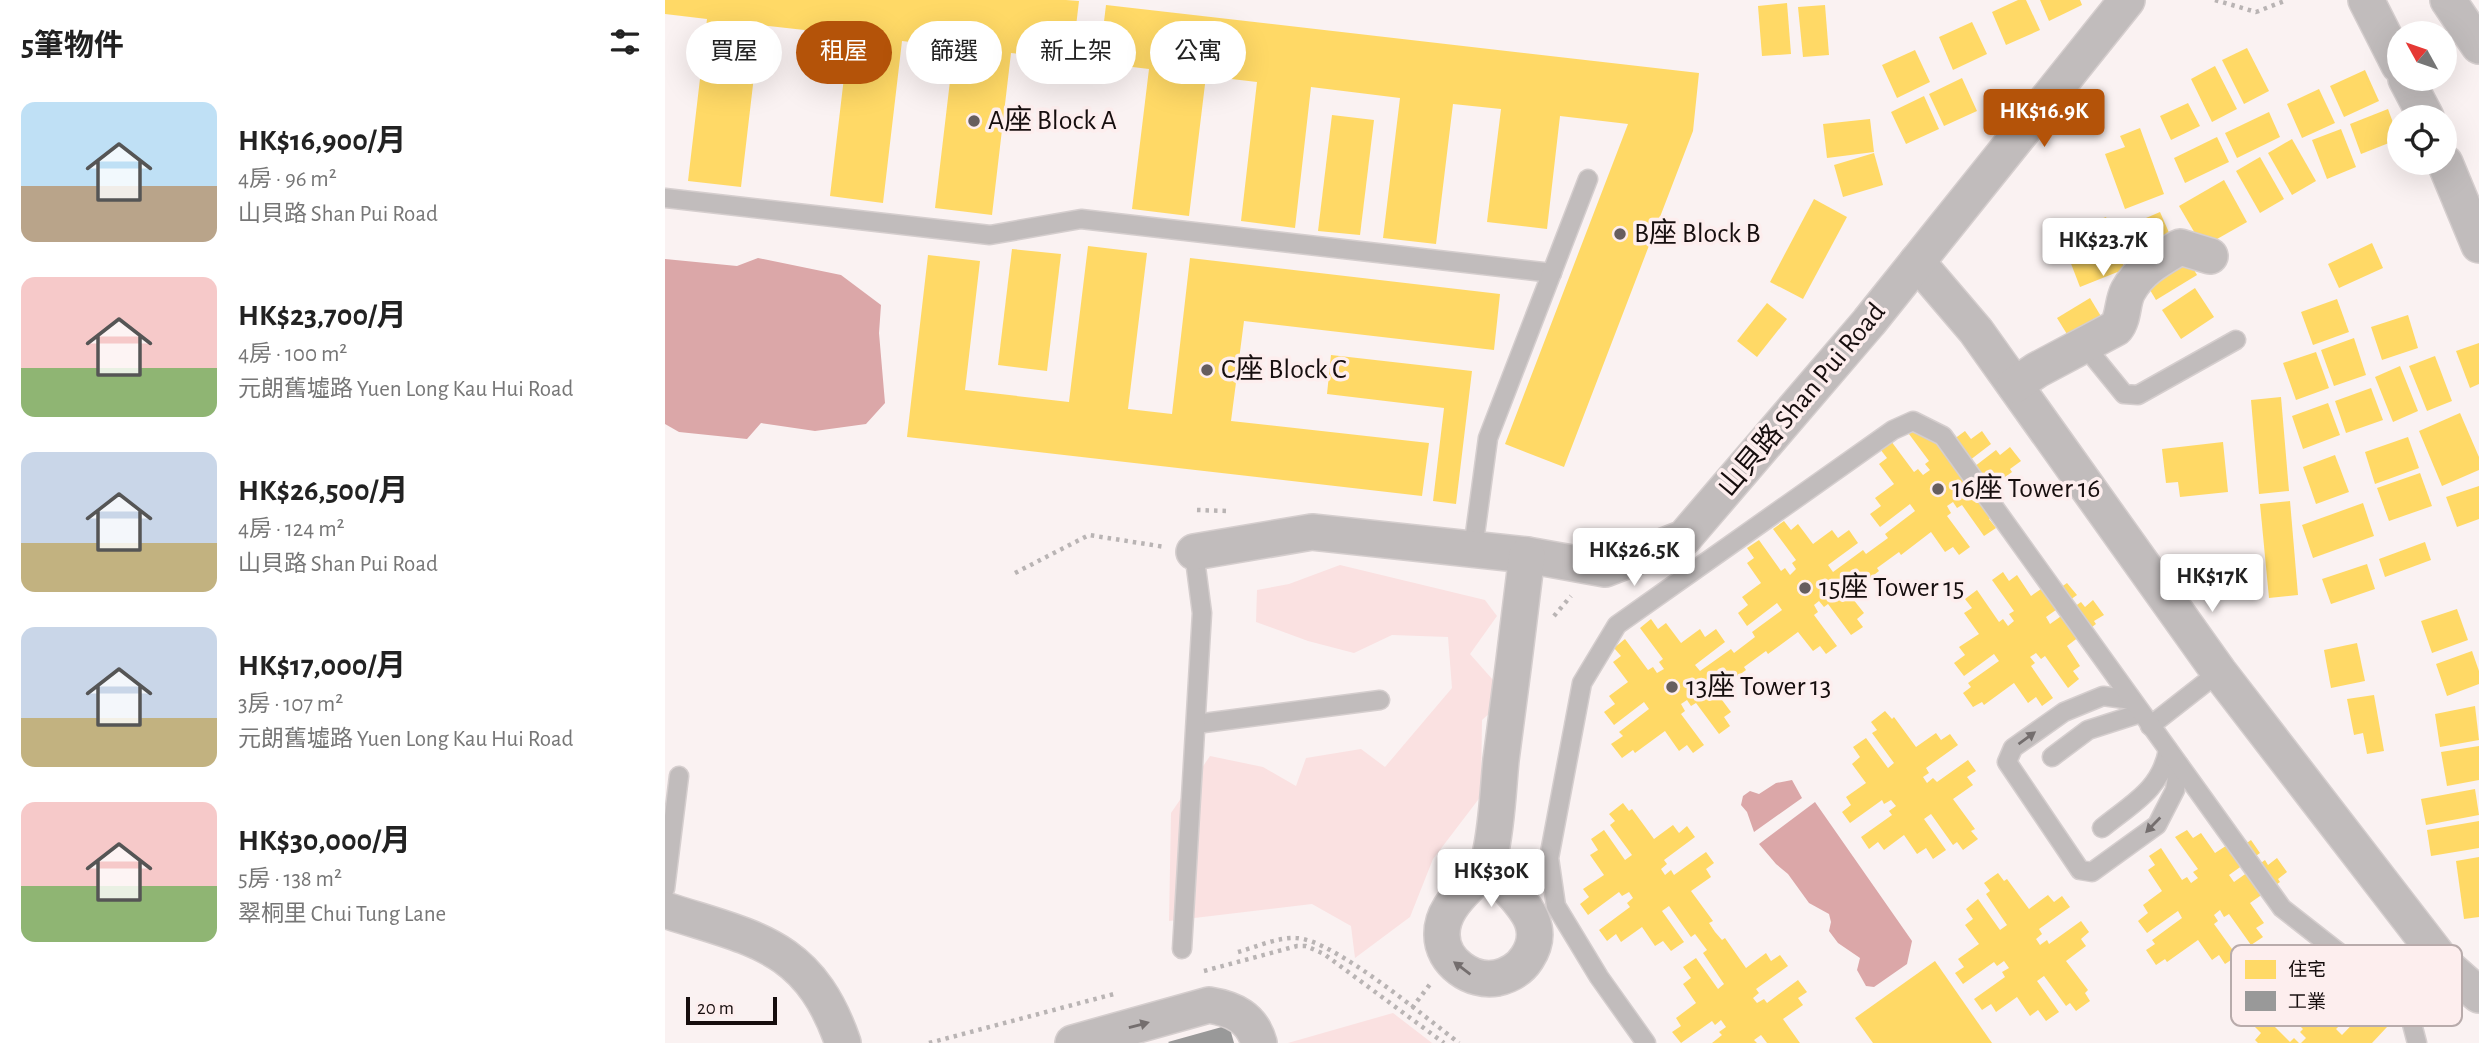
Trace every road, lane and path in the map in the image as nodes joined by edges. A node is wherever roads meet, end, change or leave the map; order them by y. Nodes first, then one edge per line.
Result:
1 (2127, 0) edge
2 (2215, 0) edge
3 (2287, 0) edge
4 (2366, 0) edge
5 (2448, 0) edge
6 (2387, 41) edge
7 (2479, 46) edge
8 (2450, 175) edge
9 (1588, 179) dead end
10 (665, 198) edge
11 (2479, 245) edge
12 (2210, 257) dead end
13 (1917, 262) junction
14 (1552, 274) junction
15 (2236, 340) dead end
16 (2084, 345) junction
17 (2015, 385) junction
18 (1197, 510) dead end
19 (1239, 512) dead end
20 (1473, 549) junction
21 (1194, 552) junction
22 (1527, 555) junction
23 (1015, 573) dead end
24 (1574, 593) dead end
25 (1550, 627) dead end
26 (2219, 672) junction
27 (1380, 700) dead end
28 (2141, 713) junction
29 (1196, 724) junction
30 (2052, 757) dead end
31 (2173, 757) junction
32 (679, 776) dead end
33 (2102, 828) dead end
34 (1489, 858) dead end
35 (665, 889) edge
36 (665, 910) edge
37 (2329, 945) edge
38 (2430, 945) edge
39 (1182, 948) dead end
40 (1238, 951) dead end
41 (1240, 961) dead end
42 (1437, 974) dead end
43 (2462, 980) edge
44 (2479, 995) edge
45 (1081, 1003) dead end
46 (1412, 1008) junction
47 (2413, 1026) edge
48 (843, 1043) edge
49 (929, 1043) edge
50 (1073, 1043) edge
51 (1259, 1043) edge
52 (1444, 1043) edge
53 (1459, 1043) edge
54 (1646, 1043) edge
55 (2417, 1043) edge

1 - 13 street, 山貝路 Shan Pui Road
2 - 3 path
4 - 6 street
5 - 7 street
8 - 11 street
9 - 14 lane
10 - 14 lane
12 - 16 street
13 - 17 street
13 - 22 street, 山貝路 Shan Pui Road
14 - 20 lane
15 - 16 lane
16 - 17 street
17 - 26 street
18 - 19 path
20 - 21 street, 山貝路 Shan Pui Road
20 - 22 street, 山貝路 Shan Pui Road
21 - 23 path
21 - 29 lane
22 - 34 street
24 - 25 path
26 - 28 lane
26 - 38 street
27 - 29 lane
28 - 30 lane
28 - 31 lane
31 -> 28 lane
28 - 54 lane
29 - 39 lane
31 - 33 lane
31 - 37 lane
32 - 35 lane
36 - 48 street
40 - 46 path
41 - 52 path
42 - 46 path
43 - 44 street
45 - 49 path
46 - 53 path
47 - 55 lane
50 -> 51 street

